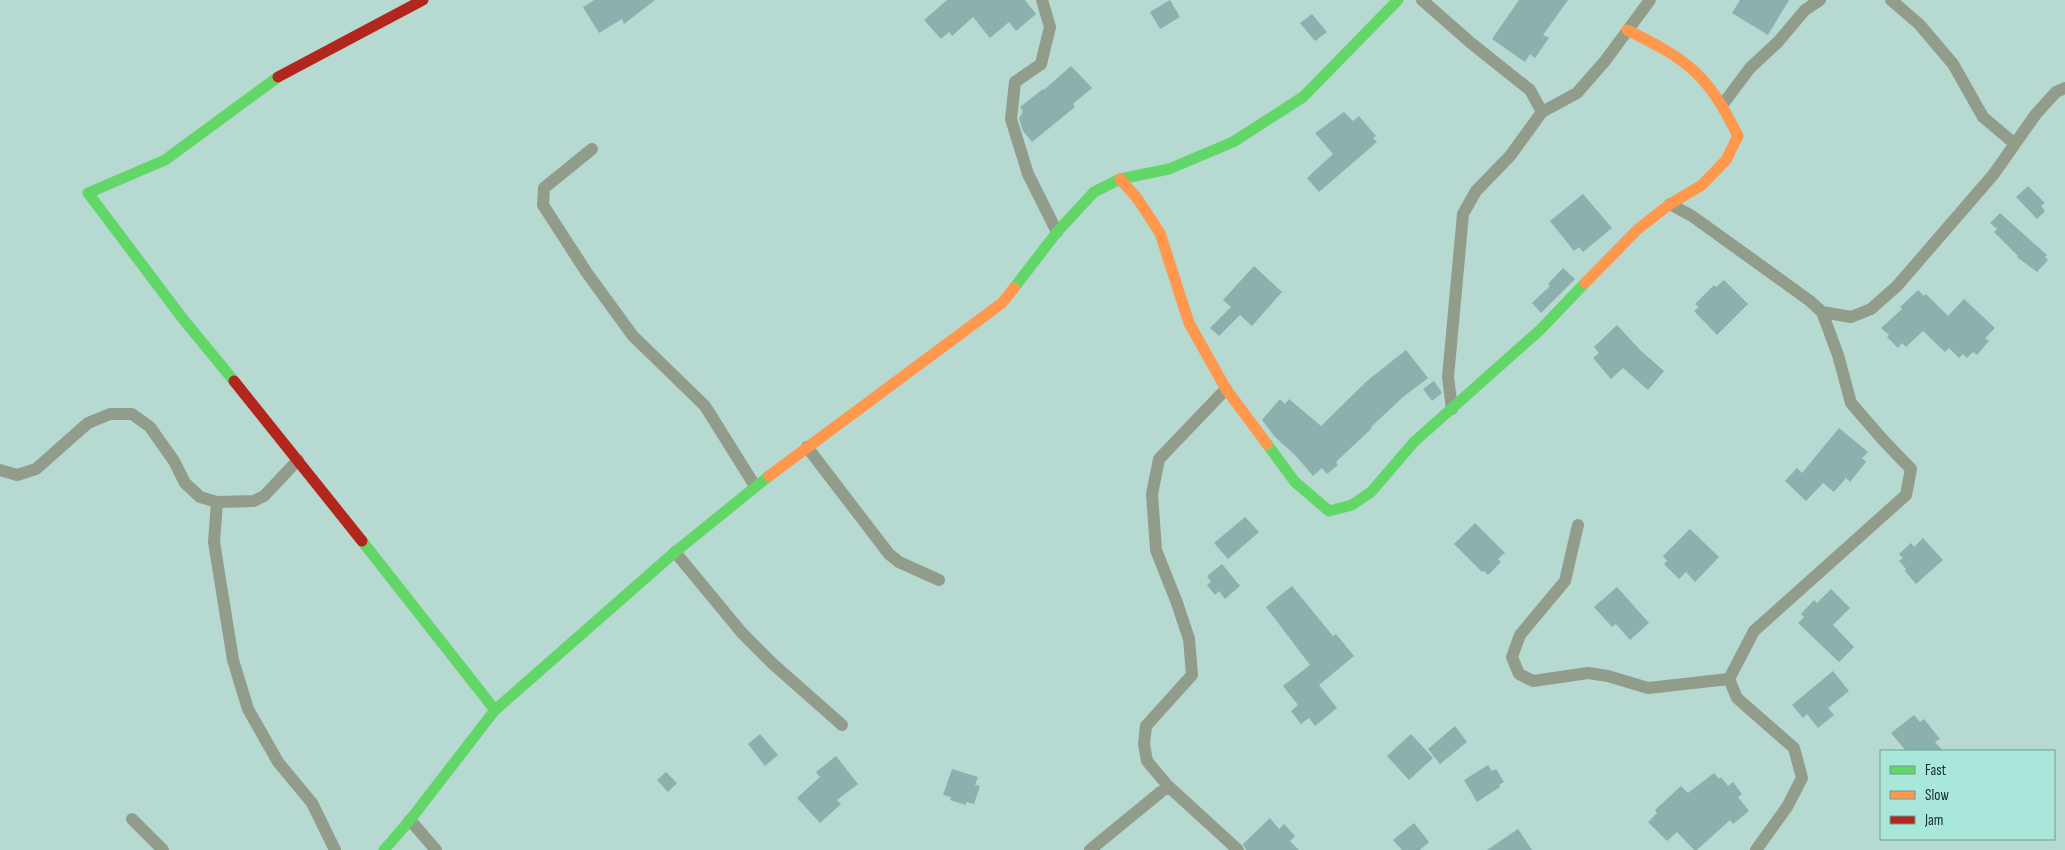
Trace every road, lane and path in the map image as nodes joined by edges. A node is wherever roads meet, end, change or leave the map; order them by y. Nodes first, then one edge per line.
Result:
1 (423, 0) edge
2 (1042, 0) edge
3 (1398, 0) edge
4 (1422, 0) edge
5 (1650, 0) edge
6 (1820, 0) edge
7 (1891, 0) edge
8 (1627, 30) junction
9 (2065, 88) edge
10 (1723, 104) junction
11 (1542, 112) junction
12 (2015, 144) junction
13 (592, 149) dead end
14 (1120, 179) junction
15 (1670, 204) junction
16 (1057, 232) junction
17 (1822, 312) junction
18 (1226, 389) junction
19 (1452, 408) junction
20 (807, 447) junction
21 (298, 460) junction
22 (0, 470) edge
23 (755, 486) junction
24 (217, 502) junction
25 (1578, 526) dead end
26 (675, 552) junction
27 (939, 580) dead end
28 (1729, 679) junction
29 (495, 710) junction
30 (842, 725) dead end
31 (1168, 786) junction
32 (132, 819) dead end
33 (410, 820) junction
34 (163, 850) edge
35 (335, 850) edge
36 (384, 850) edge
37 (436, 850) edge
38 (1090, 850) edge
39 (1238, 850) edge
40 (1756, 850) edge

1 - 21 street
2 - 16 street
3 - 14 street
4 - 11 street
5 - 8 street
6 - 10 street
7 - 12 street
8 - 10 street
8 - 11 street
9 - 12 street
10 - 15 street
11 - 19 street
12 - 17 street
13 - 23 street
14 - 16 street
14 - 18 street
15 - 17 street
15 - 19 street
16 - 20 street
17 - 28 street
18 - 19 street
18 - 31 street
20 - 23 street
20 - 27 street
21 - 24 street
21 - 29 street
22 - 24 street
23 - 26 street
24 - 35 street
25 - 28 street
26 - 29 street
26 - 30 street
28 - 40 street
29 - 33 street
31 - 38 street
31 - 39 street
32 - 34 street
33 - 36 street
33 - 37 street

